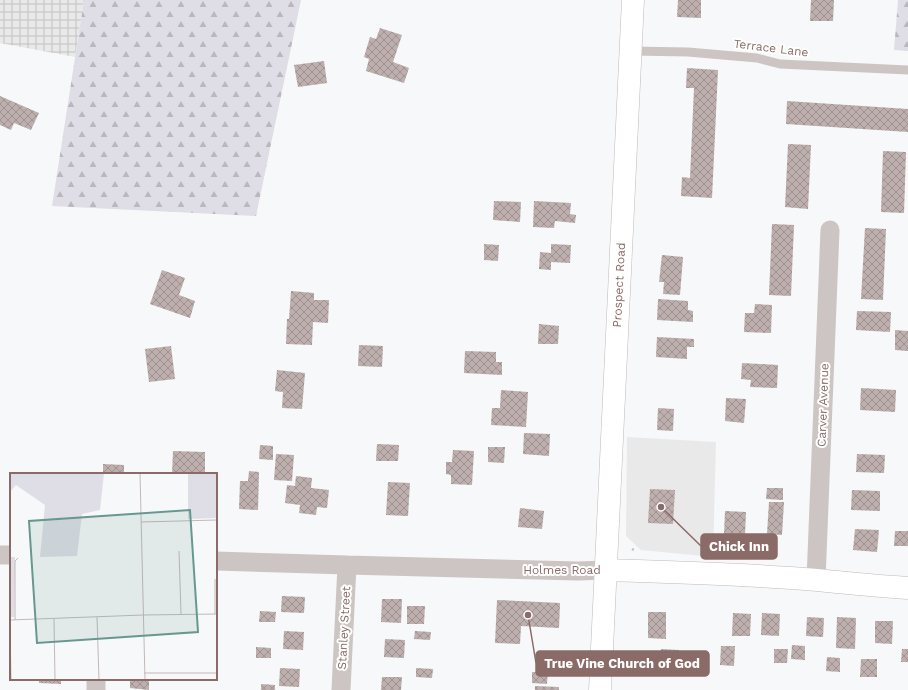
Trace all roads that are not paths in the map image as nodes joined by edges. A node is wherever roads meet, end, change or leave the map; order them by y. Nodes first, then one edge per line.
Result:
1 (634, 0) edge
2 (631, 51) junction
3 (908, 70) edge
4 (830, 230) dead end
5 (0, 554) edge
6 (10, 555) edge
7 (217, 561) edge
8 (347, 565) junction
9 (606, 570) junction
10 (816, 580) junction
11 (908, 588) edge
12 (341, 690) edge
13 (600, 690) edge

1 - 2 main road, Prospect Road
2 - 3 lane, Terrace Lane
2 - 9 main road, Prospect Road
4 - 10 street, Carver Avenue
5 - 6 street
7 - 8 street, Holmes Road
8 - 9 street, Holmes Road
8 - 12 street, Stanley Street
9 - 10 main road, Holmes Road
9 - 13 main road, Prospect Road
10 - 11 main road, Holmes Road

